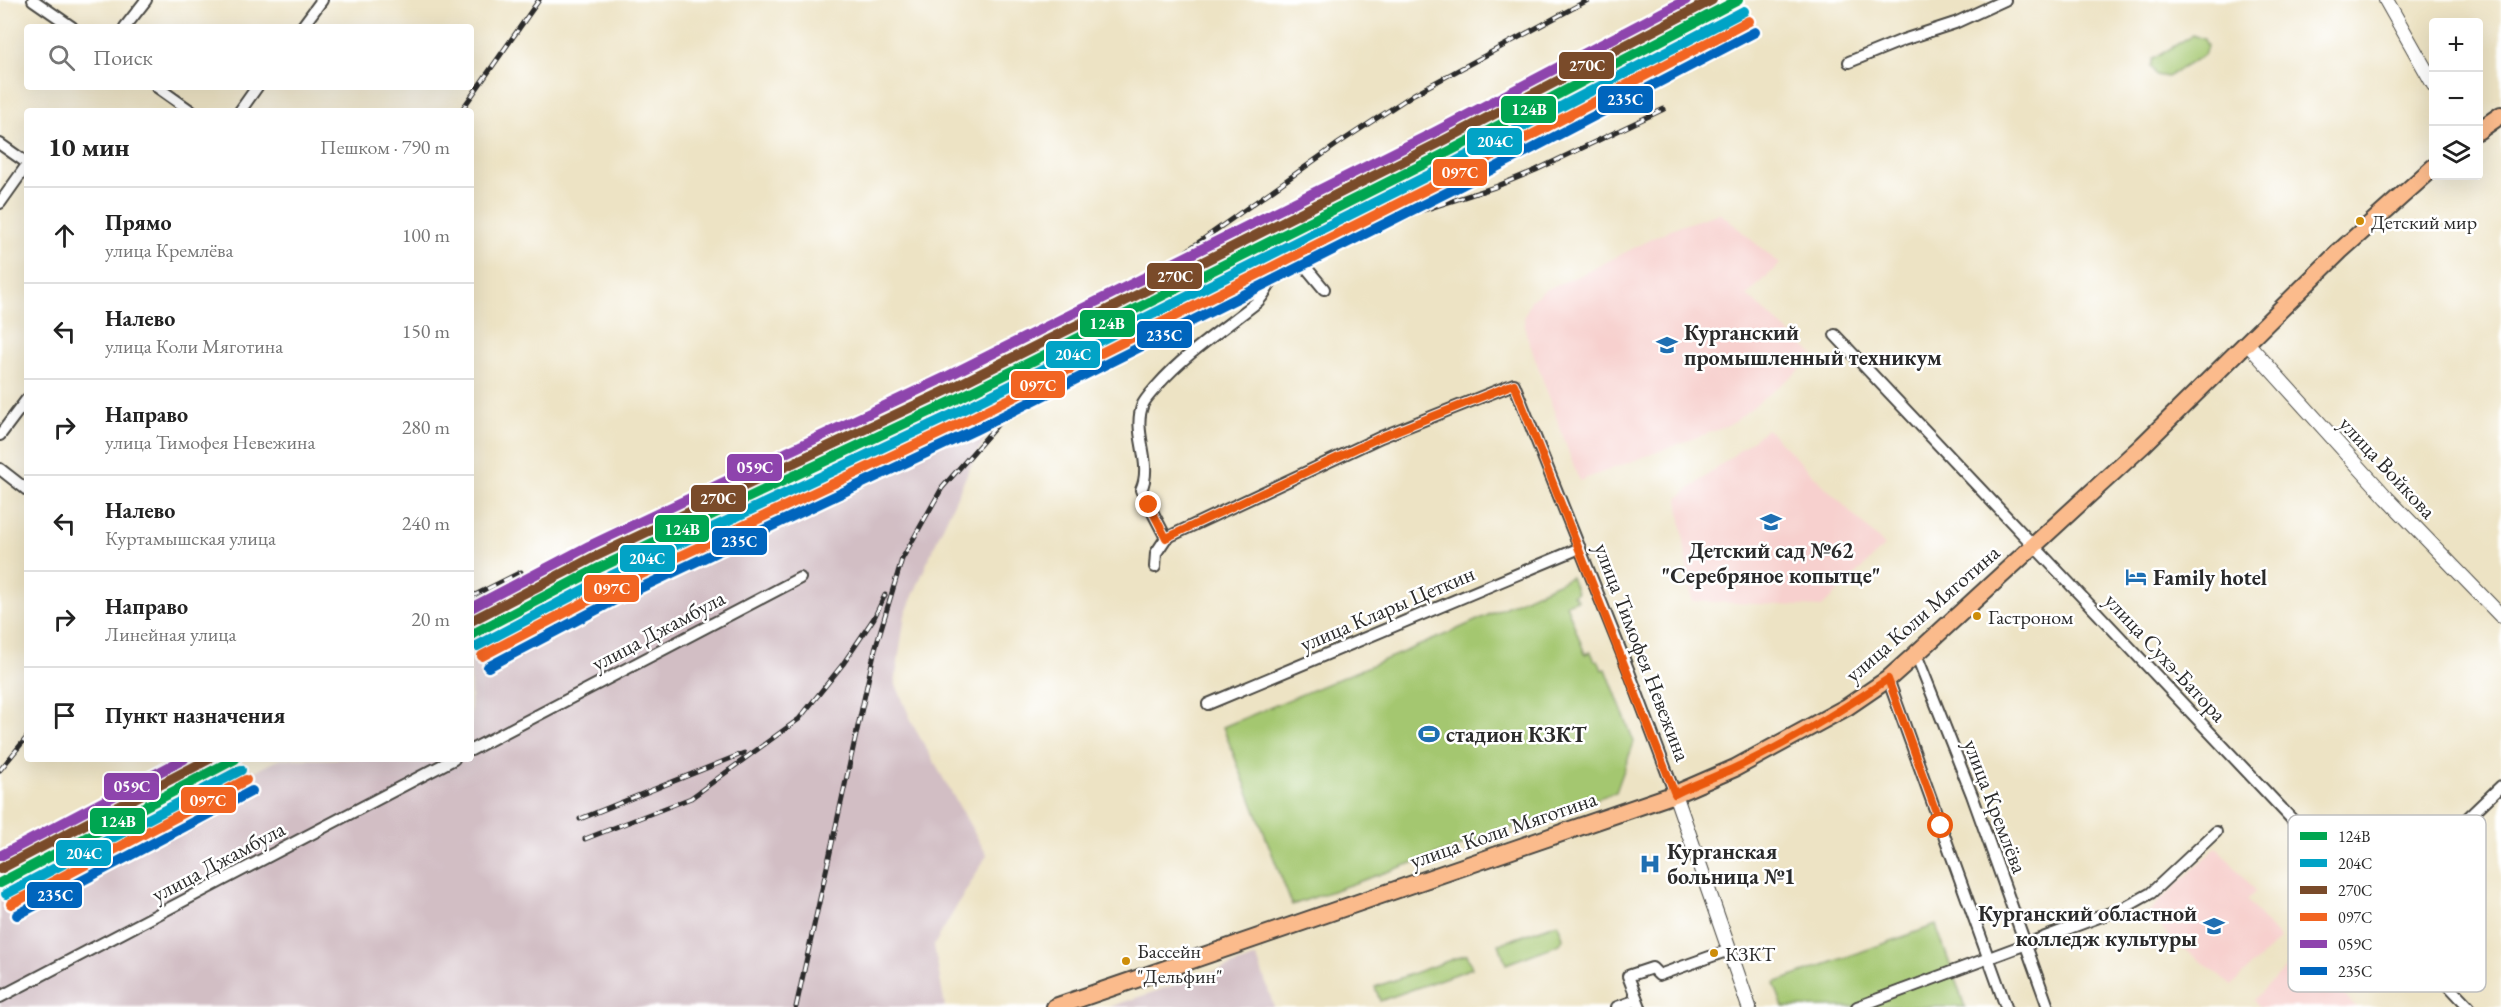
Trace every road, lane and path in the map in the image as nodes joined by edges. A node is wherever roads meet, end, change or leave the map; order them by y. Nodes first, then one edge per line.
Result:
1 (33, 0) edge
2 (146, 0) edge
3 (321, 0) edge
4 (2005, 0) edge
5 (2386, 0) edge
6 (68, 24) edge
7 (127, 24) edge
8 (304, 24) edge
9 (1849, 62) dead end
10 (2429, 78) edge
11 (161, 90) edge
12 (255, 90) edge
13 (187, 108) edge
14 (242, 108) edge
15 (2501, 115) edge
16 (2483, 128) edge
17 (0, 144) edge
18 (24, 162) edge
19 (24, 168) edge
20 (2429, 171) edge
21 (0, 203) edge
22 (1324, 289) dead end
23 (1835, 335) dead end
24 (2247, 343) junction
25 (24, 403) edge
26 (0, 435) edge
27 (0, 469) edge
28 (24, 488) edge
29 (1166, 538) junction
30 (2033, 545) junction
31 (1580, 548) junction
32 (1155, 567) dead end
33 (800, 578) dead end
34 (2501, 616) edge
35 (1916, 654) junction
36 (1888, 679) junction
37 (1208, 704) dead end
38 (474, 748) edge
39 (448, 762) edge
40 (2501, 786) edge
41 (1675, 794) junction
42 (2288, 815) edge
43 (2471, 815) edge
44 (2216, 832) dead end
45 (2026, 945) junction
46 (1729, 950) junction
47 (1988, 958) junction
48 (2455, 992) edge
49 (0, 997) edge
50 (1639, 1003) edge
51 (1055, 1007) edge
52 (1617, 1007) edge
53 (1749, 1007) edge
54 (1857, 1007) edge
55 (2006, 1007) edge
56 (2048, 1007) edge
57 (2469, 1007) edge

1 - 6 street
2 - 7 street
3 - 8 street
4 - 9 street
5 - 10 street
11 - 13 street
12 - 14 street
15 - 16 main road
17 - 18 street
19 - 21 street
20 - 24 main road, улица Коли Мяготина
22 - 29 street
23 - 30 street, улица Сухэ-Батора
24 - 30 main road, улица Коли Мяготина
24 - 34 street, улица Войкова
25 - 26 street
27 - 28 street
29 - 31 street, улица Тимофея Невежина
29 - 32 street
30 - 35 main road, улица Коли Мяготина
30 - 42 street, улица Сухэ-Батора
31 - 37 street, улица Клары Цеткин
31 - 41 street, улица Тимофея Невежина
33 - 38 street, улица Джамбула
35 - 36 main road, улица Коли Мяготина
35 - 45 street, улица Кремлёва
36 - 41 main road, улица Коли Мяготина
36 - 47 street
39 - 49 street, улица Джамбула
40 - 43 street
41 - 46 street, улица Тимофея Невежина
41 - 51 main road, улица Коли Мяготина
44 - 45 street
45 - 47 street
45 - 56 street, улица Кремлёва
46 - 50 street
46 - 53 street, улица Тимофея Невежина
47 - 54 street
47 - 55 street
48 - 57 street, улица Сухэ-Батора
50 - 52 street

